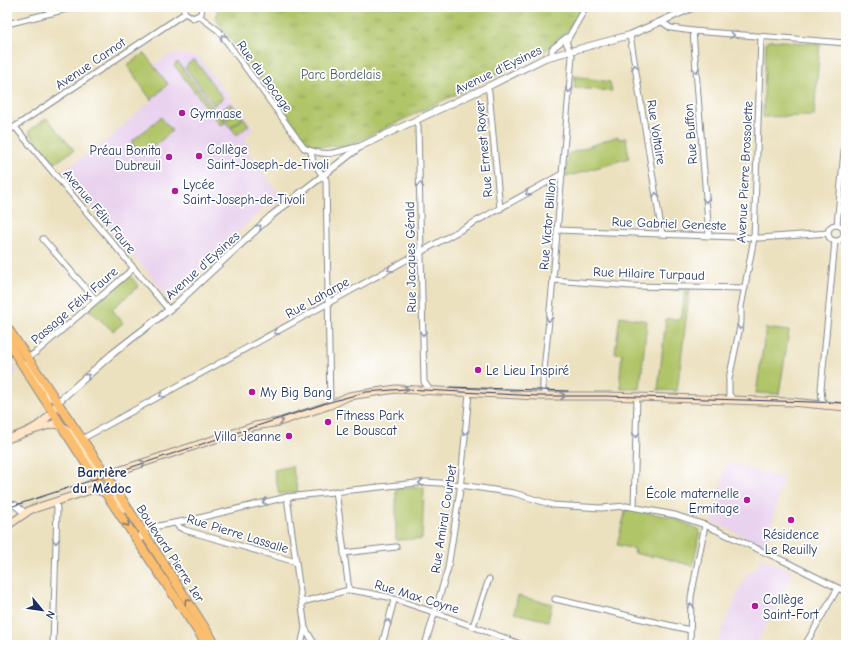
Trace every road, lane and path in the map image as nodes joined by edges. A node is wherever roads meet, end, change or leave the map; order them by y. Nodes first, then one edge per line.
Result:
1 (49, 7) edge
2 (75, 7) edge
3 (183, 7) edge
4 (202, 7) edge
5 (586, 7) edge
6 (694, 7) edge
7 (52, 13) junction
8 (185, 14) junction
9 (199, 16) junction
10 (662, 22) junction
11 (7, 24) edge
12 (693, 32) junction
13 (630, 34) junction
14 (569, 35) junction
15 (761, 37) junction
16 (846, 43) edge
17 (569, 52) junction
18 (552, 56) junction
19 (487, 87) junction
20 (416, 121) junction
21 (15, 127) junction
22 (846, 130) edge
23 (7, 132) edge
24 (361, 146) junction
25 (311, 152) junction
26 (562, 174) junction
27 (323, 175) junction
28 (500, 208) junction
29 (837, 225) junction
30 (558, 230) junction
31 (828, 233) junction
32 (662, 234) junction
33 (709, 236) junction
34 (754, 238) junction
35 (43, 239) dead end
36 (835, 241) junction
37 (421, 252) junction
38 (134, 268) junction
39 (553, 280) junction
40 (745, 288) junction
41 (96, 300) junction
42 (329, 303) junction
43 (169, 310) junction
44 (7, 327) edge
45 (7, 341) edge
46 (13, 349) junction
47 (27, 358) junction
48 (430, 390) junction
49 (469, 393) junction
50 (548, 396) junction
51 (637, 396) junction
52 (733, 400) junction
53 (58, 402) junction
54 (330, 405) junction
55 (826, 406) junction
56 (846, 407) edge
57 (53, 413) junction
58 (61, 425) junction
59 (28, 432) junction
60 (7, 439) edge
61 (82, 439) junction
62 (106, 475) junction
63 (96, 478) junction
64 (460, 485) junction
65 (94, 489) junction
66 (336, 491) junction
67 (105, 492) junction
68 (287, 496) junction
69 (56, 502) junction
70 (7, 505) edge
71 (634, 507) junction
72 (24, 513) junction
73 (134, 518) junction
74 (175, 523) junction
75 (705, 525) junction
76 (7, 526) edge
77 (143, 531) junction
78 (140, 543) junction
79 (396, 547) dead end
80 (344, 553) junction
81 (296, 562) junction
82 (489, 579) dead end
83 (838, 588) junction
84 (349, 590) junction
85 (846, 592) edge
86 (555, 599) dead end
87 (394, 600) junction
88 (302, 602) junction
89 (436, 613) junction
90 (473, 626) junction
91 (305, 628) junction
92 (690, 630) junction
93 (53, 645) edge
94 (207, 645) edge
95 (216, 645) edge
96 (301, 645) edge
97 (315, 645) edge
98 (382, 645) edge
99 (425, 645) edge
100 (523, 645) edge
101 (690, 645) edge
102 (805, 645) edge

1 - 7 street
2 - 7 street
3 - 8 street
4 - 9 street
5 - 14 street
6 - 10 street, Avenue d'Eysines
7 - 11 street
8 - 9 street
8 - 21 street, Avenue Carnot
25 -> 9 street, Rue du Bocage
10 - 12 street
10 - 13 street, Avenue d'Eysines
12 -> 15 street
12 -> 33 street, Rue Buffon
13 - 17 street, Avenue d'Eysines
32 -> 13 street, Rue Voltaire
14 - 17 street, Rue Victor Billon
14 - 18 street
15 - 16 street
15 - 34 street, Avenue Pierre Brossolette
17 - 18 street, Avenue d'Eysines
17 -> 26 street, Rue Victor Billon
18 - 19 street, Avenue d'Eysines
19 - 20 street, Avenue d'Eysines
19 - 28 street, Rue Ernest Royer
20 - 24 street, Avenue d'Eysines
37 -> 20 street, Rue Jacques Gérald
21 - 23 street, Avenue Carnot
21 - 38 street, Avenue Félix Faure
22 - 29 street
24 - 25 street, Avenue d'Eysines
24 - 27 street, Avenue d'Eysines
25 - 27 street, Rue du Bocage
26 -> 28 street, Rue Laharpe
26 - 30 street, Rue Victor Billon
27 - 42 street
43 -> 27 street, Avenue d'Eysines
28 - 37 street, Rue Laharpe
29 - 31 street
29 - 36 street
30 - 32 street, Rue Gabriel Geneste
30 - 39 street, Rue Victor Billon
31 - 34 street, Rue Gabriel Geneste
31 - 36 street
32 - 33 street, Rue Gabriel Geneste
33 - 34 street, Rue Gabriel Geneste
34 - 40 street, Avenue Pierre Brossolette
35 - 41 street
36 - 55 street
37 -> 42 street, Rue Laharpe
37 -> 48 street, Rue Jacques Gérald
38 - 41 street, Passage Félix Faure
38 - 43 street, Avenue Félix Faure
39 - 40 street, Rue Hilaire Turpaud
39 -> 50 street, Rue Victor Billon
40 -> 52 street, Avenue Pierre Brossolette
41 - 47 street, Passage Félix Faure
42 - 54 street
42 -> 61 street, Rue Laharpe
53 -> 43 street, Avenue d'Eysines
44 - 47 main road, Boulevard Pierre 1er
45 - 46 main road, Boulevard Pierre 1er
46 - 53 street
46 - 57 main road, Boulevard Pierre 1er
47 - 53 main road, Boulevard Pierre 1er
48 - 49 main road
54 -> 48 main road
49 - 50 main road
49 -> 64 street, Rue Amiral Courbet
50 -> 51 main road
51 - 52 main road
51 -> 71 street
52 - 55 main road
53 - 57 main road
53 - 61 main road, Boulevard Pierre 1er
62 -> 54 main road
55 - 56 main road
57 - 58 main road, Boulevard Pierre 1er
57 - 59 main road
58 - 59 main road
58 - 62 main road
58 - 63 main road, Boulevard Pierre 1er
59 - 60 main road
61 - 62 main road, Boulevard Pierre 1er
62 - 73 main road, Boulevard Pierre 1er
63 - 65 main road
63 - 67 main road, Boulevard Pierre 1er
64 -> 66 street
64 - 71 street
64 - 89 street, Rue Amiral Courbet
65 - 67 main road
65 - 69 main road
66 - 68 street
66 - 80 street
67 - 73 main road
67 -> 78 main road, Boulevard Pierre 1er
68 -> 74 street
68 - 81 street
69 - 72 main road
69 -> 93 street
70 - 72 street
71 - 75 street
72 - 76 main road
73 - 77 main road, Boulevard Pierre 1er
74 - 77 street
74 - 81 street, Rue Pierre Lassalle
75 - 83 street
92 -> 75 street
77 - 78 street
95 -> 77 main road, Boulevard Pierre 1er
78 - 94 main road, Boulevard Pierre 1er
79 - 80 street
80 - 84 street
81 - 88 street
82 - 90 street
83 - 85 street
83 - 102 street
84 - 87 street, Rue Max Coyne
84 - 88 street, Rue Max Coyne
86 - 92 street
87 - 89 street, Rue Max Coyne
98 -> 87 street
88 - 91 street
89 - 90 street, Rue Max Coyne
89 - 99 street, Rue Amiral Courbet
90 - 100 street, Rue Max Coyne
91 - 96 street
91 - 97 street
92 - 101 street

